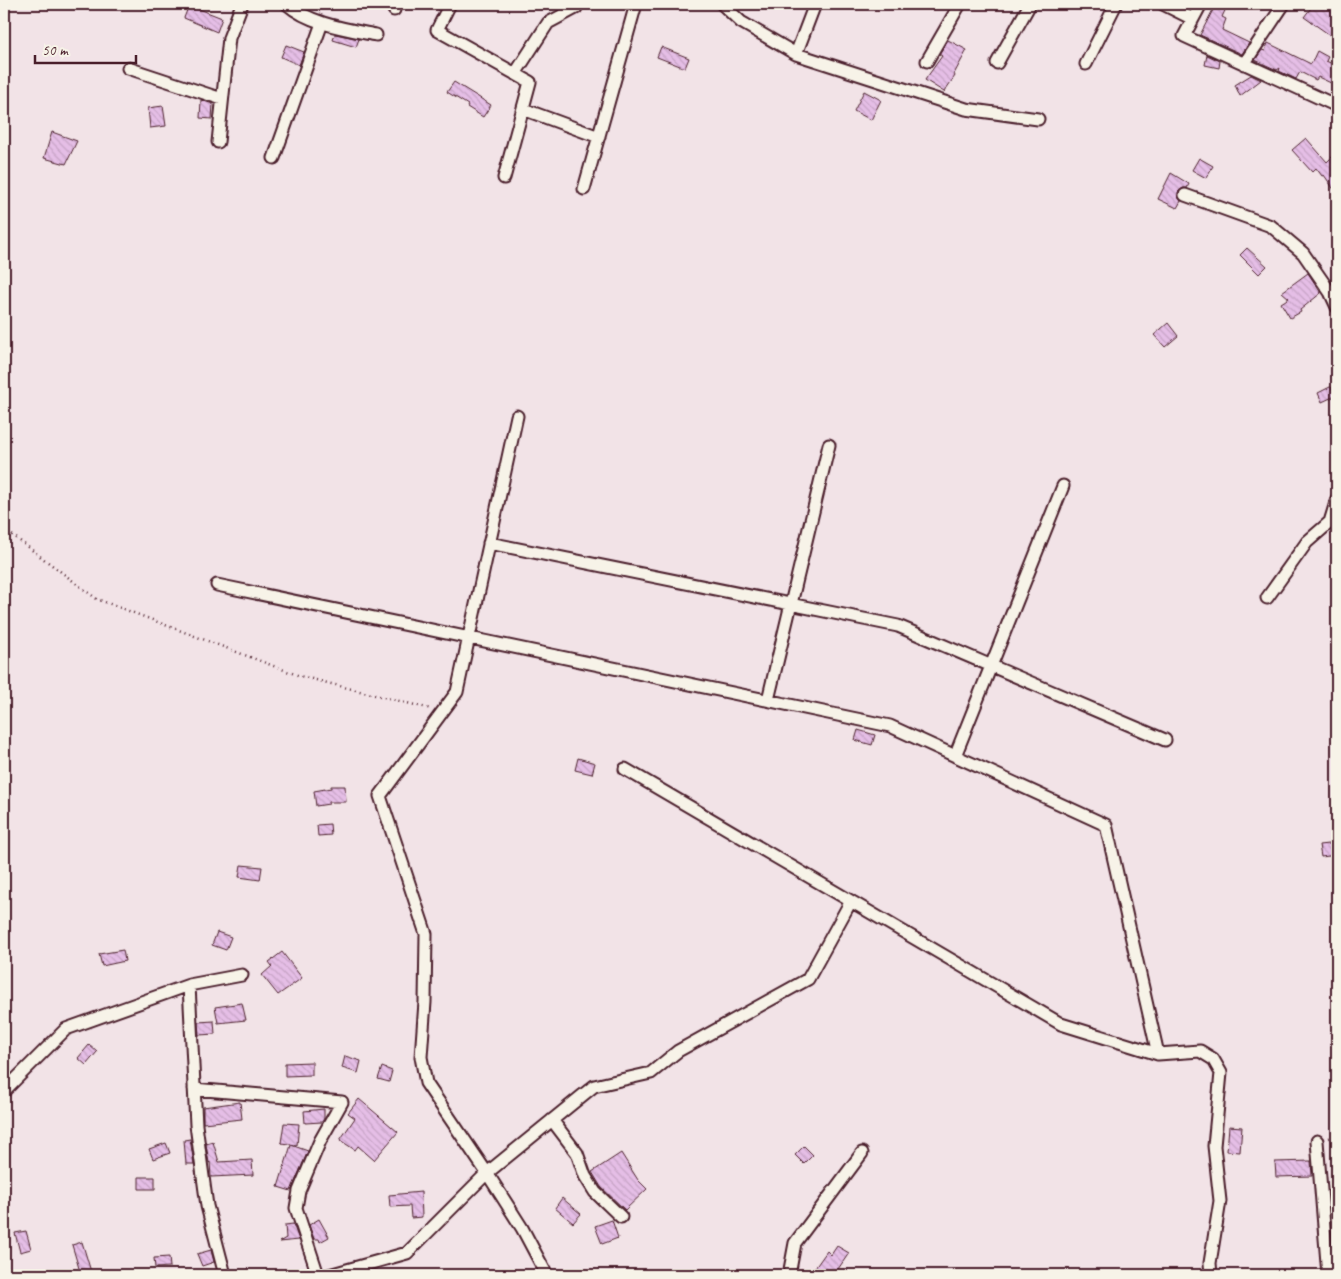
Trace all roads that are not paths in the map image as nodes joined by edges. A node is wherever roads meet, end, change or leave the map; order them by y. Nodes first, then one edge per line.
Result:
1 (242, 4) edge
2 (287, 4) edge
3 (450, 4) edge
4 (636, 4) edge
5 (722, 4) edge
6 (815, 4) edge
7 (960, 4) edge
8 (1030, 4) edge
9 (1116, 4) edge
10 (1163, 4) edge
11 (1202, 4) edge
12 (1284, 4) edge
13 (576, 8) dead end
14 (1193, 19) junction
15 (322, 24) junction
16 (376, 35) dead end
17 (796, 54) junction
18 (927, 61) dead end
19 (997, 63) dead end
20 (1086, 64) dead end
21 (1244, 64) junction
22 (128, 68) dead end
23 (515, 74) junction
24 (222, 99) junction
25 (1337, 106) edge
26 (523, 109) junction
27 (1038, 119) dead end
28 (598, 137) junction
29 (218, 142) dead end
30 (274, 158) dead end
31 (504, 178) dead end
32 (584, 190) dead end
33 (1186, 195) dead end
34 (1337, 307) edge
35 (517, 416) dead end
36 (829, 445) dead end
37 (1063, 486) dead end
38 (1337, 499) edge
39 (490, 543) junction
40 (217, 585) dead end
41 (1267, 598) dead end
42 (791, 604) junction
43 (469, 638) junction
44 (991, 666) junction
45 (768, 700) junction
46 (1165, 740) dead end
47 (955, 756) junction
48 (625, 769) dead end
49 (852, 902) junction
50 (242, 975) dead end
51 (189, 985) junction
52 (1158, 1054) junction
53 (194, 1089) junction
54 (4, 1091) edge
55 (552, 1120) junction
56 (1317, 1142) dead end
57 (862, 1153) dead end
58 (486, 1173) junction
59 (621, 1217) dead end
60 (225, 1275) edge
61 (318, 1275) edge
62 (329, 1275) edge
63 (547, 1275) edge
64 (789, 1275) edge
65 (1211, 1275) edge
66 (1328, 1275) edge

1 - 24 street
2 - 15 street
3 - 23 street
4 - 28 street
5 - 17 street
6 - 17 street
7 - 18 street
8 - 19 street
9 - 20 street
10 - 14 street
11 - 14 street
12 - 21 street
13 - 23 street
14 - 21 street
15 - 16 street
15 - 30 street
17 - 27 street
21 - 25 street
22 - 24 street
23 - 26 street
24 - 29 street
26 - 28 street
26 - 31 street
28 - 32 street
33 - 34 street
35 - 39 street
36 - 42 street
37 - 44 street
38 - 41 street
39 - 42 street
39 - 43 street
40 - 43 street
42 - 44 street
42 - 45 street
43 - 45 street
43 - 58 street
44 - 46 street
44 - 47 street
45 - 47 street
47 - 52 street
48 - 49 street
49 - 52 street
49 - 55 street
50 - 51 street
51 - 53 street
51 - 54 street
52 - 65 street
53 - 60 street
53 - 61 street
55 - 58 street
55 - 59 street
56 - 66 street
57 - 64 street
58 - 62 street
58 - 63 street

